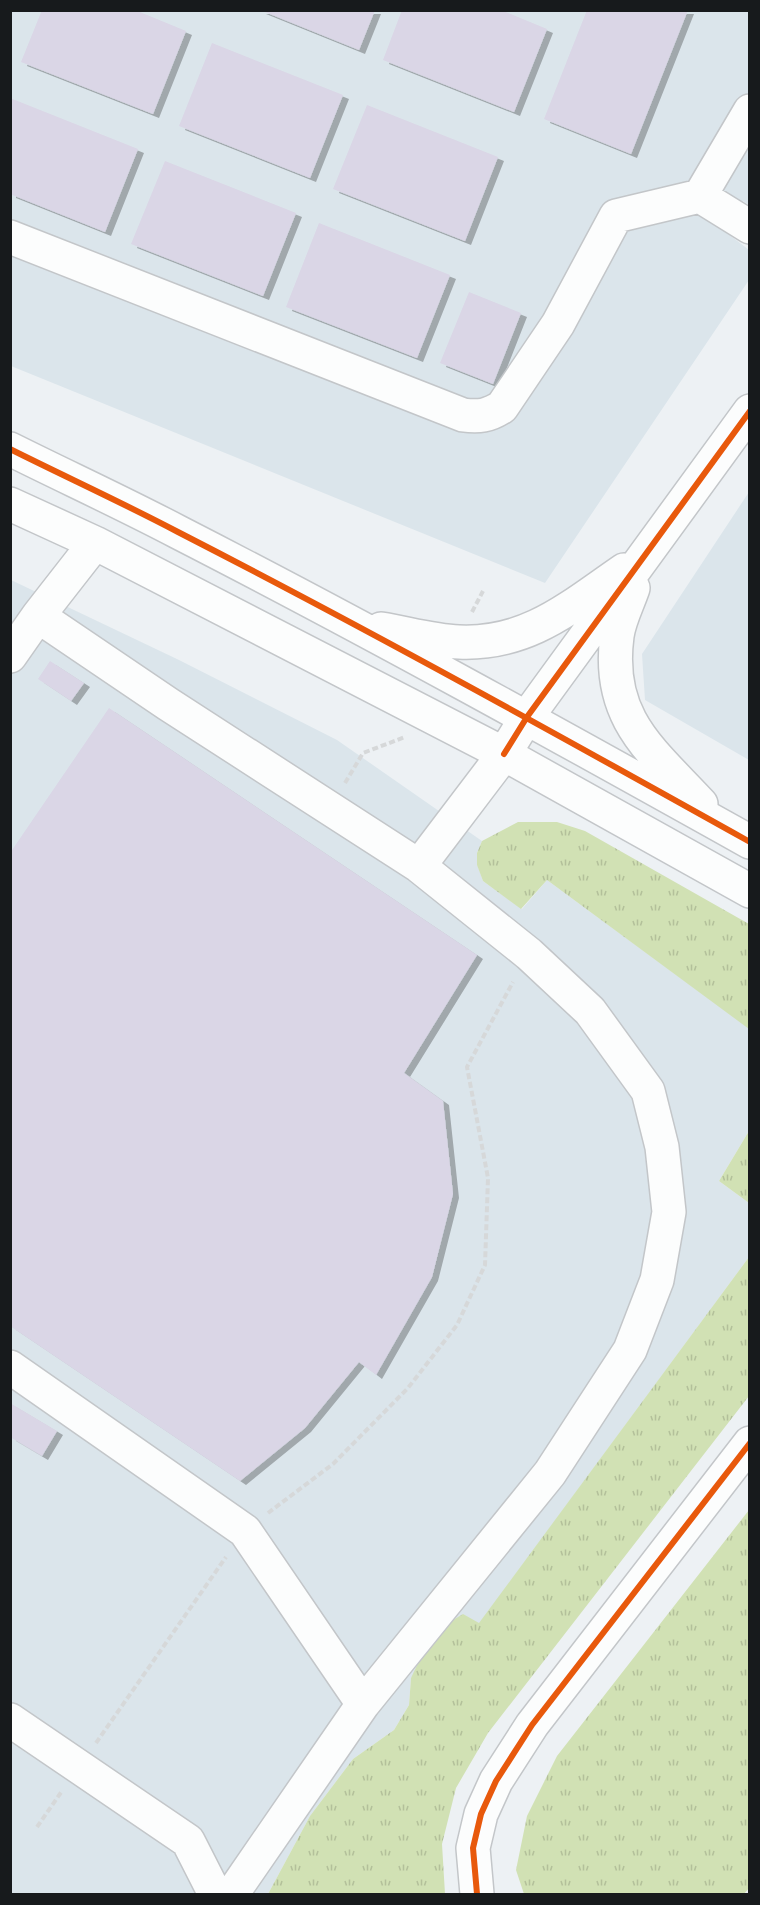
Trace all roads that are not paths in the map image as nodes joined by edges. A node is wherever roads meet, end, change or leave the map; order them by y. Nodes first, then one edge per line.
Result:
1 (750, 111) edge
2 (700, 196) junction
3 (750, 227) edge
4 (10, 237) edge
5 (750, 411) edge
6 (10, 449) edge
7 (10, 504) edge
8 (95, 543) junction
9 (645, 555) junction
10 (38, 616) junction
11 (352, 624) junction
12 (10, 657) edge
13 (527, 717) junction
14 (504, 754) junction
15 (721, 826) junction
16 (750, 842) edge
17 (419, 866) junction
18 (750, 891) edge
19 (10, 1366) edge
20 (750, 1443) edge
21 (363, 1704) junction
22 (10, 1720) edge
23 (215, 1894) edge
24 (232, 1894) edge
25 (477, 1894) edge

1 - 2 street
2 - 3 street
2 - 4 street
5 - 9 street
6 - 11 street
7 - 8 street
8 - 10 street
8 - 14 street
9 - 11 street
9 - 13 street
9 - 15 street
10 - 12 street
10 - 17 street
11 - 13 street
13 - 14 street
13 - 15 street
14 - 17 street
14 - 18 street
15 - 16 street
17 - 21 street
19 - 21 street
20 - 25 street
21 - 24 street
22 - 23 street

